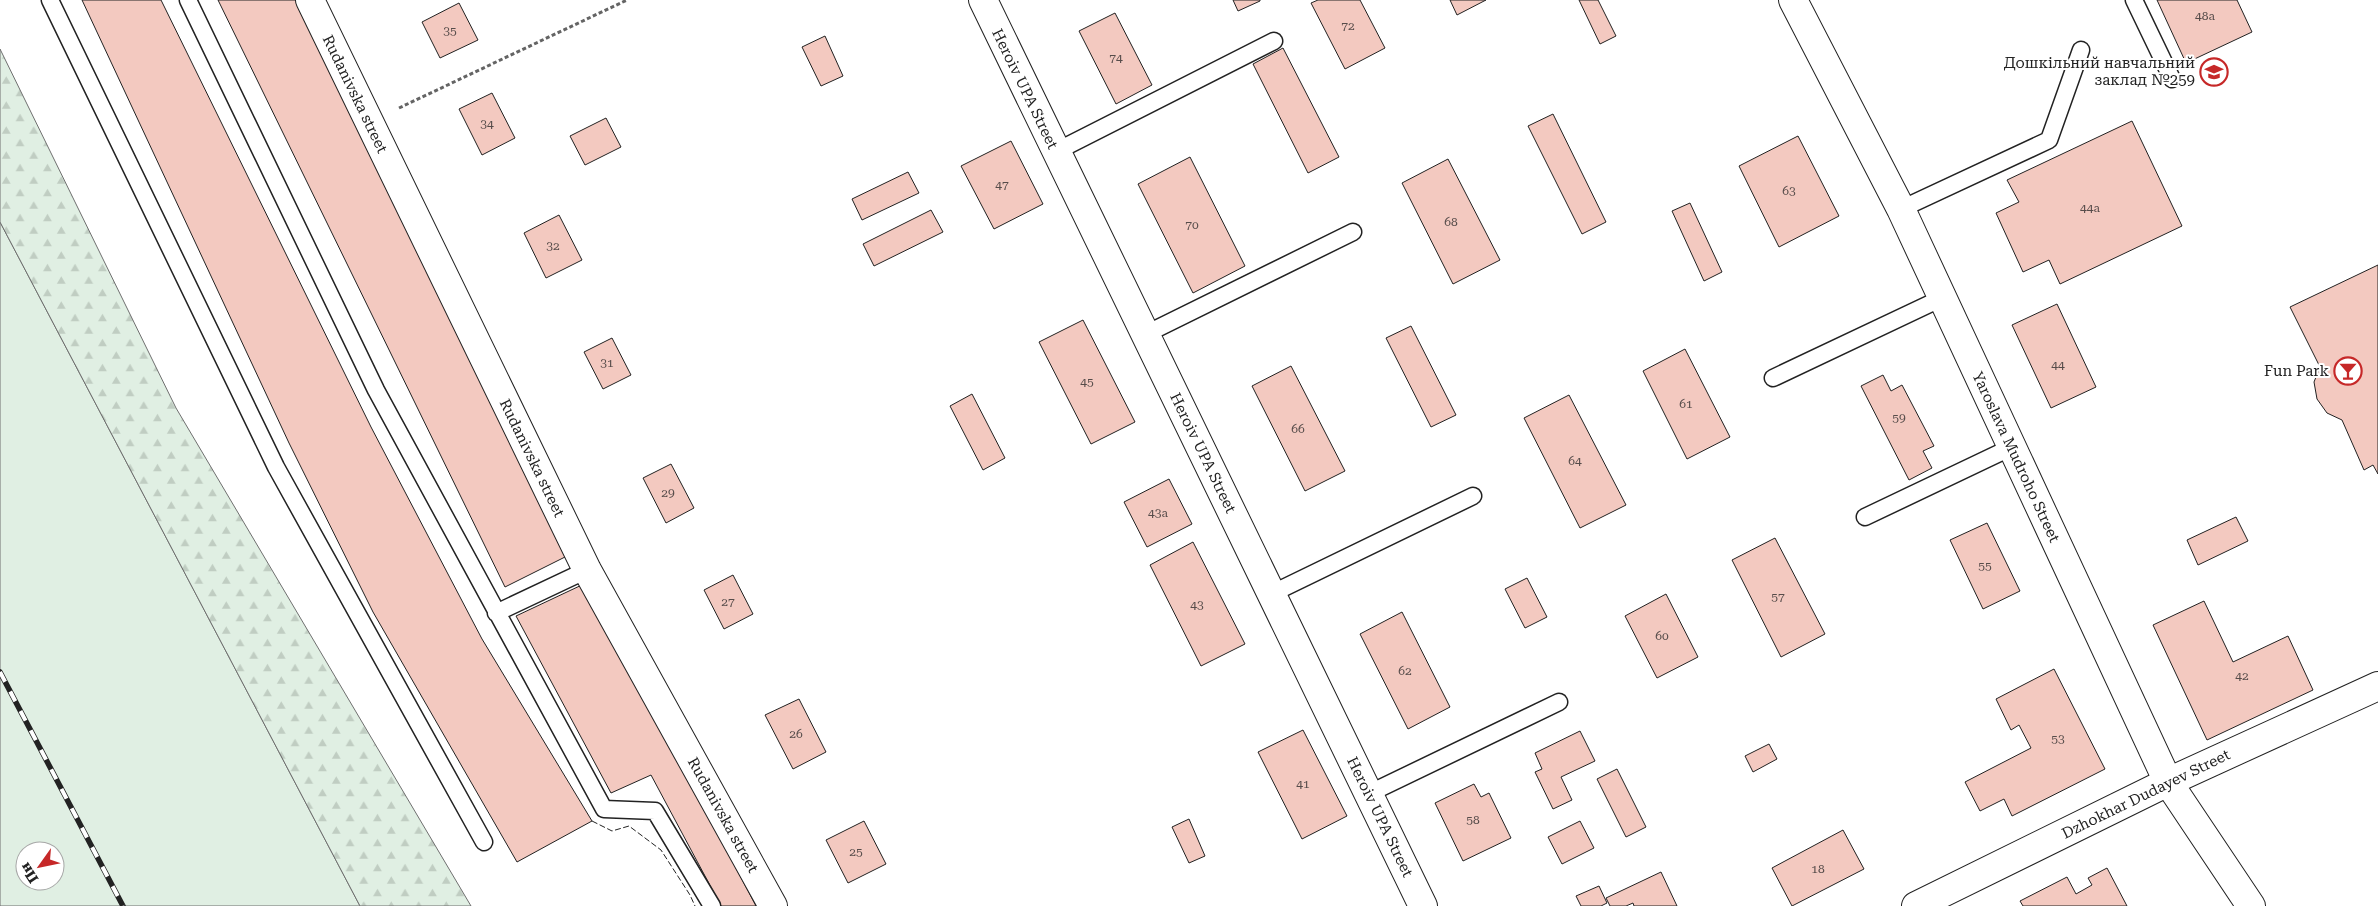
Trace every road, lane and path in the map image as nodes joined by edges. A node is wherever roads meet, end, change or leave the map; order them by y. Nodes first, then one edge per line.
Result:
1 (50, 0) edge
2 (188, 0) edge
3 (310, 0) edge
4 (627, 0) edge
5 (982, 0) edge
6 (1793, 0) edge
7 (2134, 0) edge
8 (1274, 41) dead end
9 (2081, 50) dead end
10 (2172, 79) dead end
11 (369, 122) junction
12 (1055, 152) junction
13 (1901, 209) junction
14 (1353, 232) dead end
15 (1942, 298) junction
16 (1146, 334) junction
17 (1773, 378) dead end
18 (2012, 447) junction
19 (1472, 496) dead end
20 (1865, 517) dead end
21 (587, 570) junction
22 (1271, 594) junction
23 (496, 613) junction
24 (2378, 686) edge
25 (1559, 702) dead end
26 (2168, 782) junction
27 (1368, 794) junction
28 (484, 842) dead end
29 (712, 906) edge
30 (773, 906) edge
31 (1423, 906) edge
32 (1916, 906) edge
33 (2251, 906) edge

1 - 28 lane
2 - 23 lane
3 - 11 street, Rudanivska street
4 - 11 path
5 - 12 street, Heroiv UPA Street
6 - 13 street, Yaroslava Mudroho Street
7 - 10 lane
8 - 12 lane
9 - 13 lane
11 - 21 street, Rudanivska street
12 - 16 street, Heroiv UPA Street
13 - 15 street, Yaroslava Mudroho Street
14 - 16 lane
15 - 17 lane
15 - 18 street, Yaroslava Mudroho Street
16 - 22 street, Heroiv UPA Street
18 - 20 lane
18 - 26 street, Yaroslava Mudroho Street
19 - 22 lane
21 - 23 lane
21 - 30 street, Rudanivska street
22 - 27 street, Heroiv UPA Street
23 - 29 lane
24 - 26 street, Dzhokhar Dudayev Street
25 - 27 lane
26 - 32 street, Dzhokhar Dudayev Street
26 - 33 street, Yaroslava Mudroho Street
27 - 31 street, Heroiv UPA Street

